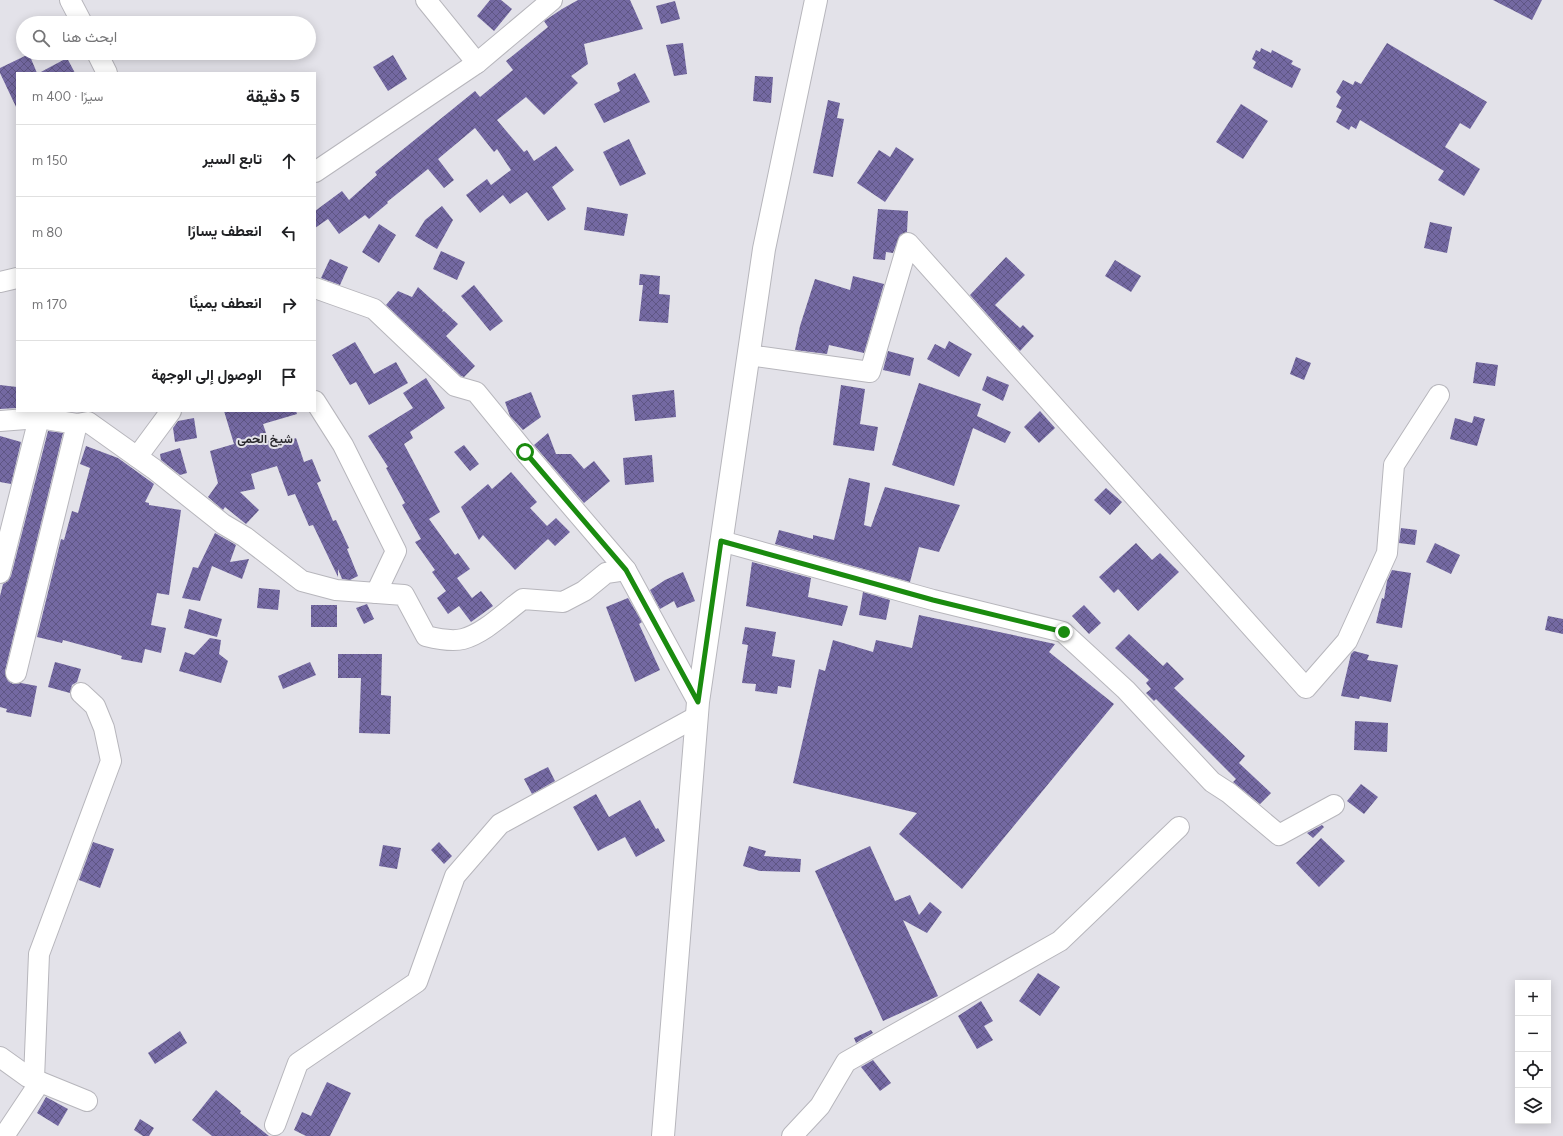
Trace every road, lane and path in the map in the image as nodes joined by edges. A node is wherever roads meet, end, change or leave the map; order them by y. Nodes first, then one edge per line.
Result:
1 (70, 0) edge
2 (426, 0) edge
3 (552, 0) edge
4 (816, 0) edge
5 (78, 16) edge
6 (100, 60) edge
7 (477, 63) junction
8 (106, 72) edge
9 (316, 171) edge
10 (16, 278) edge
11 (0, 282) edge
12 (316, 288) edge
13 (748, 355) junction
14 (1438, 395) dead end
15 (316, 403) edge
16 (170, 412) edge
17 (39, 418) junction
18 (0, 421) edge
19 (77, 424) junction
20 (137, 457) junction
21 (721, 541) junction
22 (626, 570) junction
23 (0, 573) edge
24 (376, 593) junction
25 (16, 673) dead end
26 (81, 693) dead end
27 (697, 709) junction
28 (1334, 805) dead end
29 (1179, 827) dead end
30 (0, 1057) edge
31 (37, 1080) junction
32 (87, 1101) dead end
33 (274, 1125) dead end
34 (4, 1136) edge
35 (663, 1136) edge
36 (792, 1136) edge

1 - 5 street
2 - 7 street
3 - 7 street
4 - 13 main road
6 - 8 street
7 - 9 street
10 - 11 street
12 - 22 street
13 - 14 street
13 - 21 main road
15 - 24 street
16 - 20 street
17 - 18 street
17 - 19 street
17 - 23 street
19 - 20 street
19 - 25 street
20 - 24 street
21 - 27 main road
21 - 28 street
22 - 24 street
22 - 27 street
26 - 31 street
27 - 33 street
27 - 35 main road
29 - 36 street
30 - 31 street
31 - 32 street
31 - 34 street

